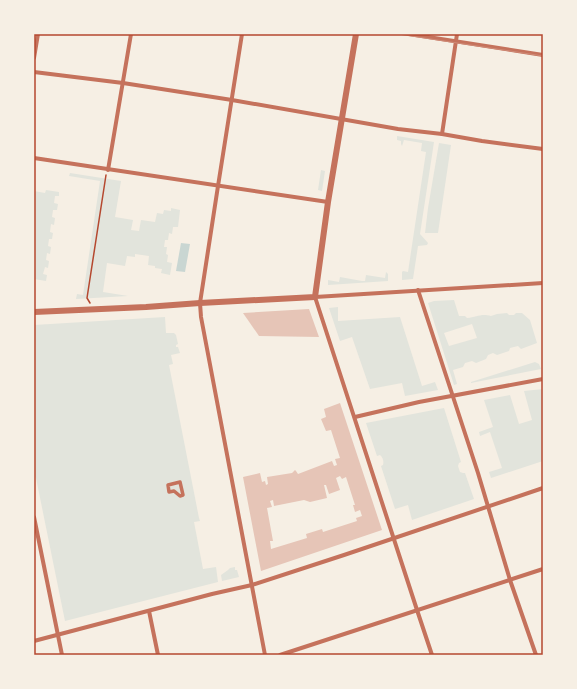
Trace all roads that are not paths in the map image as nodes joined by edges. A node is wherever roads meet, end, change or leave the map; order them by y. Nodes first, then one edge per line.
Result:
1 (38, 34) edge
2 (131, 34) edge
3 (242, 34) edge
4 (356, 34) edge
5 (409, 34) edge
6 (457, 34) edge
7 (456, 41) junction
8 (543, 55) edge
9 (34, 58) edge
10 (34, 72) edge
11 (123, 83) junction
12 (232, 100) junction
13 (342, 119) junction
14 (442, 134) junction
15 (543, 149) edge
16 (34, 158) edge
17 (108, 170) junction
18 (218, 186) junction
19 (328, 202) junction
20 (543, 283) edge
21 (418, 290) junction
22 (316, 297) junction
23 (200, 303) junction
24 (34, 312) edge
25 (543, 380) edge
26 (453, 395) junction
27 (355, 417) junction
28 (543, 488) edge
29 (183, 495) joint
30 (488, 506) junction
31 (34, 517) edge
32 (394, 538) junction
33 (543, 569) edge
34 (510, 580) junction
35 (252, 585) junction
36 (149, 610) junction
37 (417, 610) junction
38 (58, 634) junction
39 (34, 640) edge
40 (62, 655) edge
41 (158, 655) edge
42 (265, 655) edge
43 (280, 655) edge
44 (432, 655) edge
45 (536, 655) edge

1 - 9 street
2 - 11 street
3 - 12 street
4 - 13 street
5 - 7 street
6 - 7 street
7 - 8 street
7 - 14 street
10 - 11 street
11 - 12 street
11 - 17 street
12 - 13 street
12 - 18 street
13 - 14 street
13 - 19 street
14 - 15 street
16 - 17 street
17 - 18 street
18 - 19 street
18 - 23 street
19 - 22 street
20 - 21 street
21 - 22 street
21 - 26 street
22 - 23 street
22 - 27 street
23 - 24 street
23 - 35 street
25 - 26 street
26 - 27 street
26 - 30 street
27 - 32 street
28 - 30 street
29 - 29 street
30 - 32 street
30 - 34 street
31 - 38 street
32 - 35 street
32 - 37 street
33 - 34 street
34 - 37 street
34 - 45 street
35 - 36 street
35 - 42 street
36 - 38 street
36 - 41 street
37 - 43 street
37 - 44 street
38 - 39 street
38 - 40 street

